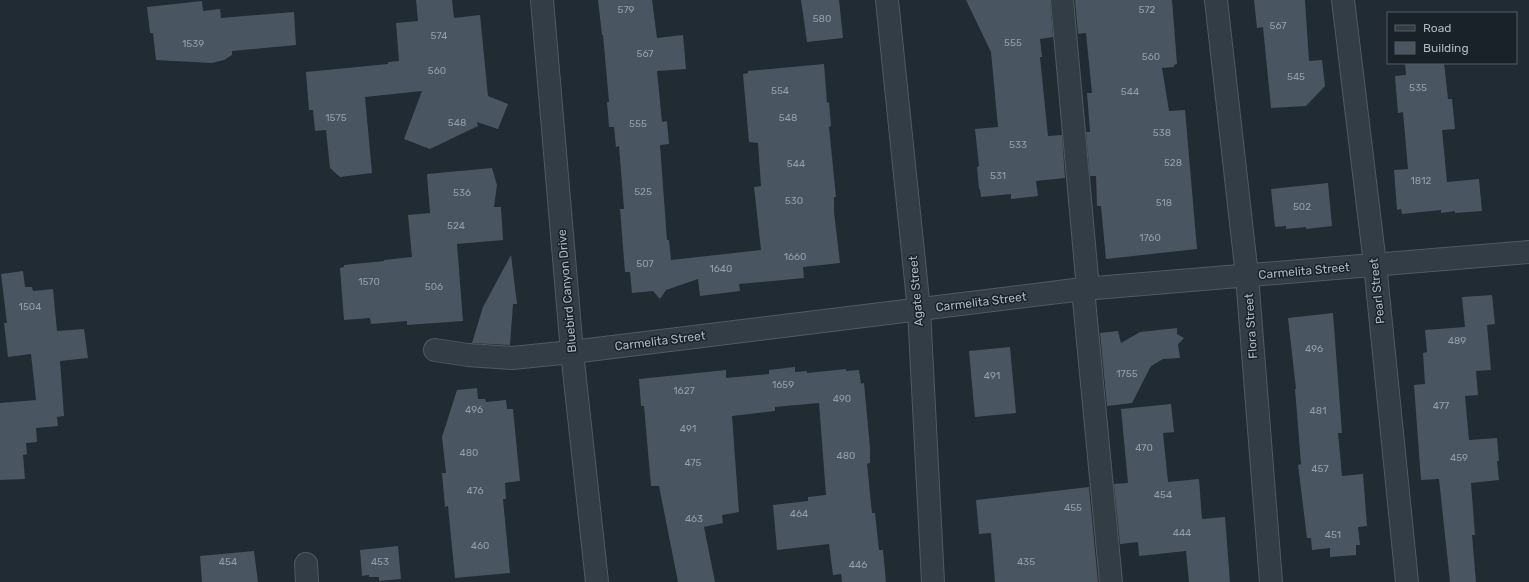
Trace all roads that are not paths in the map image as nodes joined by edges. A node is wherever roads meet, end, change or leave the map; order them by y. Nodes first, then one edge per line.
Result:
1 (542, 0) edge
2 (887, 0) edge
3 (1062, 0) edge
4 (1216, 0) edge
5 (1343, 0) edge
6 (1529, 252) edge
7 (1375, 264) junction
8 (1248, 276) junction
9 (1085, 289) junction
10 (919, 310) junction
11 (435, 350) dead end
12 (572, 352) junction
13 (597, 582) edge
14 (933, 582) edge
15 (1111, 582) edge
16 (1271, 582) edge
17 (1407, 582) edge

1 - 12 street, Bluebird Canyon Drive
2 - 10 street, Agate Street
3 - 9 street
4 - 8 street, Flora Street
5 - 7 street, Pearl Street
6 - 7 street, Carmelita Street
7 - 8 street, Carmelita Street
7 - 17 street, Pearl Street
8 - 9 street, Carmelita Street
8 - 16 street, Flora Street
9 - 10 street, Carmelita Street
9 - 15 street
10 - 12 street, Carmelita Street
10 - 14 street, Agate Street
11 - 12 street, Carmelita Street
12 - 13 street, Bluebird Canyon Drive

